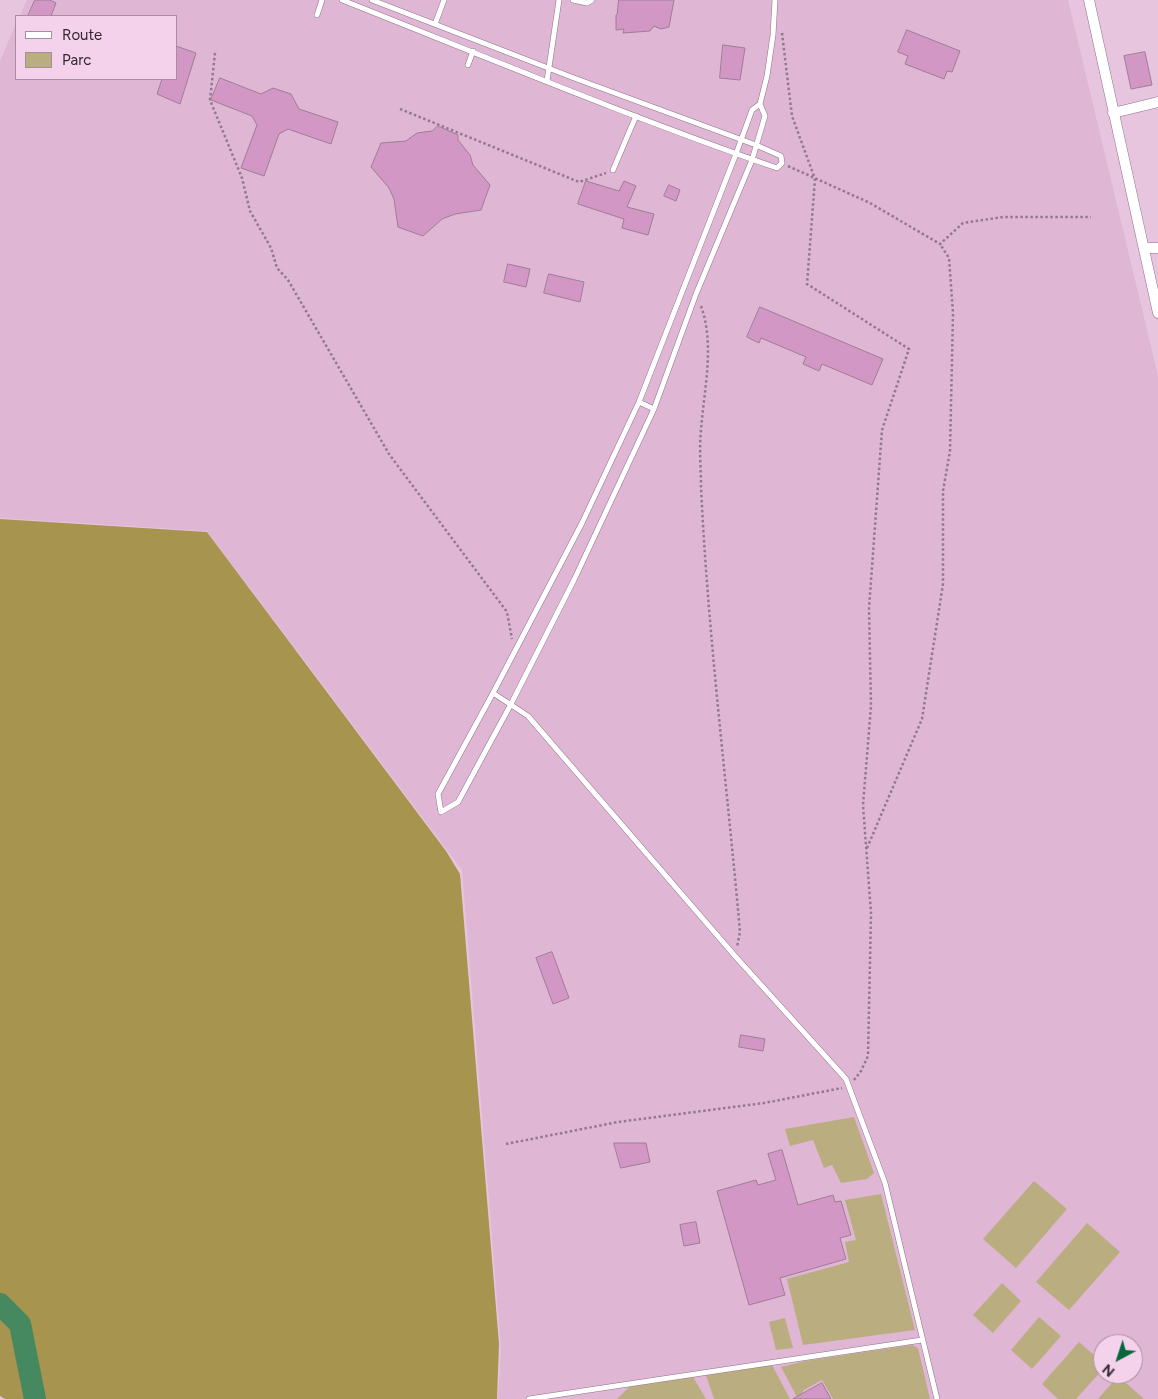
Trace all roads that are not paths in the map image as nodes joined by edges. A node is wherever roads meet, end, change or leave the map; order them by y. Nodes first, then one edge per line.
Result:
1 (322, 0) edge
2 (342, 0) edge
3 (372, 0) edge
4 (444, 0) edge
5 (559, 0) edge
6 (573, 0) edge
7 (592, 0) edge
8 (775, 0) edge
9 (1089, 0) edge
10 (402, 11) junction
11 (317, 15) dead end
12 (397, 22) junction
13 (435, 24) junction
14 (473, 52) junction
15 (468, 65) dead end
16 (549, 68) junction
17 (547, 81) junction
18 (1158, 102) edge
19 (760, 104) junction
20 (1113, 113) junction
21 (636, 116) junction
22 (741, 140) junction
23 (756, 146) junction
24 (736, 154) junction
25 (752, 160) junction
26 (613, 170) road end
27 (1144, 248) junction
28 (1158, 248) edge
29 (1158, 313) edge
30 (639, 402) junction
31 (654, 409) junction
32 (493, 693) junction
33 (511, 704) junction
34 (922, 1340) junction
35 (529, 1399) edge
36 (937, 1399) edge

1 - 11 lane
2 - 12 lane
3 - 10 lane
4 - 13 lane
5 - 16 lane
6 - 7 lane
8 - 19 lane
9 - 20 street
10 - 12 lane
10 - 13 lane
12 - 14 lane
13 - 16 lane
14 - 15 lane
14 - 17 lane
16 - 17 lane
16 - 22 lane
17 - 21 lane
18 - 20 street
19 - 22 lane
19 - 23 lane
20 - 27 street
21 - 24 lane
21 - 26 lane
22 - 23 lane
22 - 24 lane
23 - 25 lane
23 - 25 lane
24 - 25 lane
24 - 30 lane
25 - 31 lane
27 - 28 street
27 - 29 street
30 - 31 lane
30 - 32 lane
31 - 33 lane
32 - 33 lane
32 - 33 lane
33 - 34 lane
34 - 35 lane
34 - 36 lane

